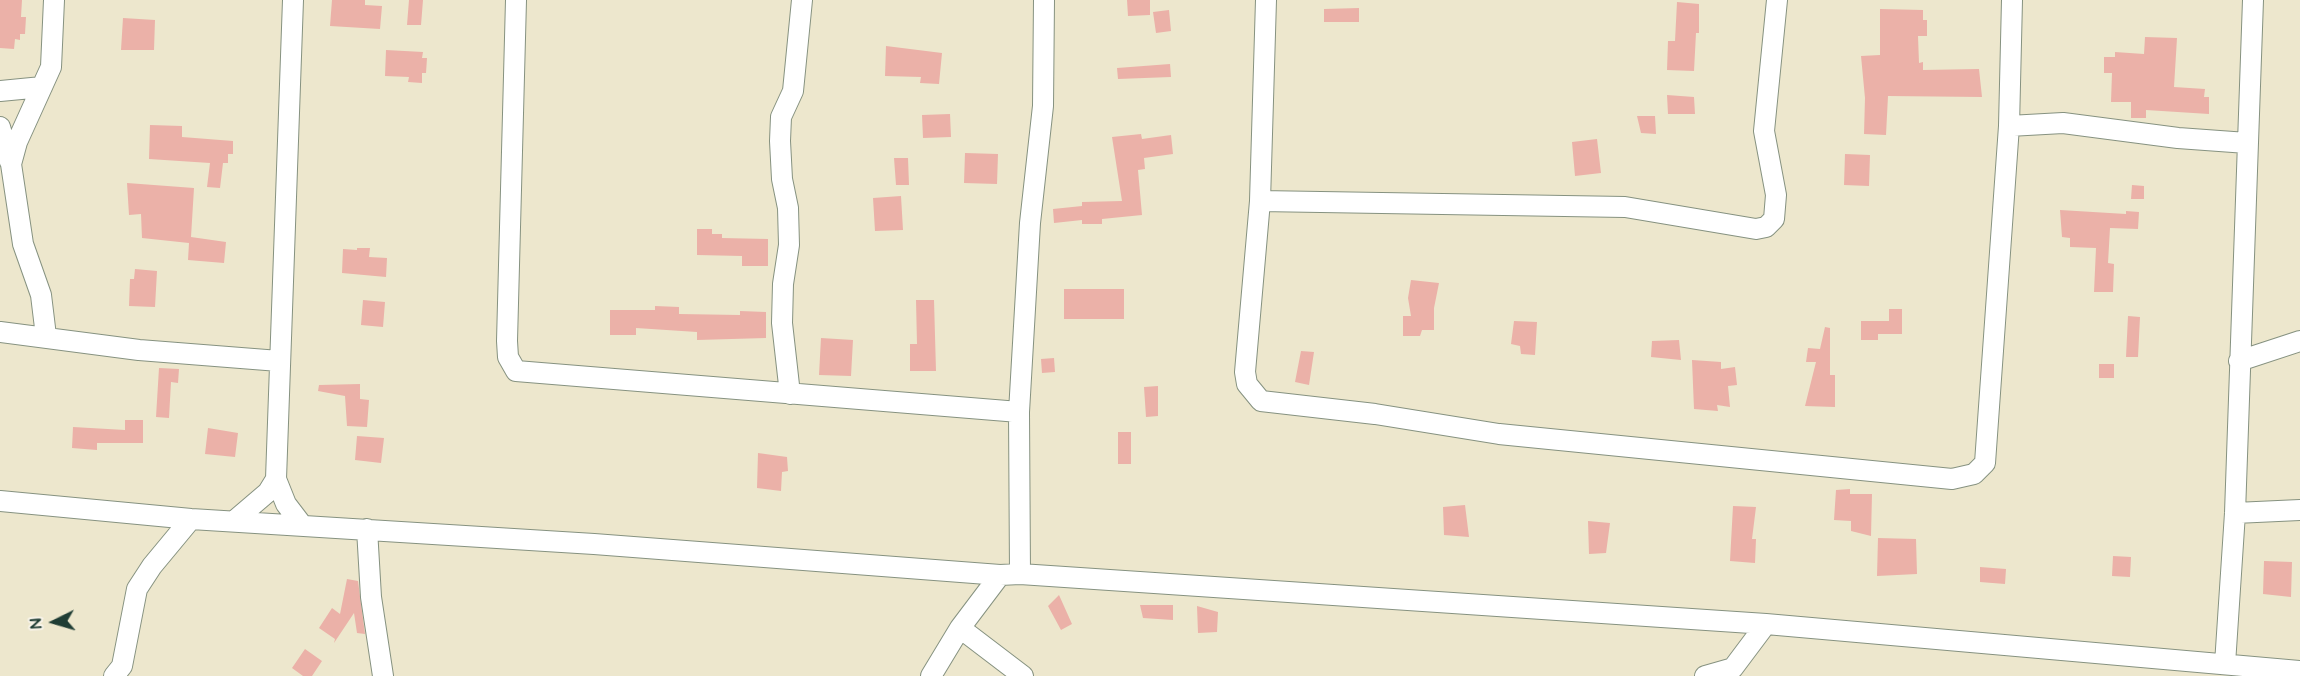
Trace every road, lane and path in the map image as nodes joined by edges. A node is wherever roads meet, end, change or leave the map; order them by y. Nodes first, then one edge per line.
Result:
1 (54, 0) edge
2 (294, 0) edge
3 (516, 0) edge
4 (802, 0) edge
5 (1044, 0) edge
6 (1266, 0) edge
7 (1777, 0) edge
8 (2012, 0) edge
9 (2253, 0) edge
10 (42, 87) junction
11 (0, 91) edge
12 (2009, 126) junction
13 (0, 128) edge
14 (2247, 143) junction
15 (11, 164) junction
16 (1260, 201) junction
17 (0, 332) edge
18 (46, 336) junction
19 (2300, 341) edge
20 (279, 361) junction
21 (2239, 362) junction
22 (790, 394) junction
23 (1019, 412) junction
24 (276, 479) junction
25 (0, 501) edge
26 (2300, 510) edge
27 (2235, 513) junction
28 (191, 519) junction
29 (234, 522) junction
30 (302, 525) junction
31 (367, 529) junction
32 (1020, 574) junction
33 (1000, 575) junction
34 (1766, 624) junction
35 (960, 628) junction
36 (2225, 664) junction
37 (2300, 671) edge
38 (114, 676) edge
39 (383, 676) edge
40 (931, 676) edge
41 (1023, 676) edge
42 (1705, 676) edge

1 - 10 street
2 - 20 street
3 - 22 street
4 - 22 street
5 - 23 street
6 - 16 street
7 - 16 street
8 - 12 street
9 - 14 street
10 - 11 street
10 - 15 street
12 - 14 street
12 - 16 street
13 - 15 street
14 - 21 street
15 - 18 street
17 - 18 street
18 - 20 street
19 - 21 street
20 - 24 street
21 - 27 street
22 - 23 street
23 - 32 street
24 - 29 street
24 - 30 street
25 - 28 street
26 - 27 street
27 - 36 street
28 - 29 street
28 - 38 street
29 - 30 street
30 - 31 street
31 - 33 street
31 - 39 street
32 - 33 street
32 - 34 street
33 - 35 street
34 - 36 street
34 - 42 street
35 - 40 street
35 - 41 street
36 - 37 street

